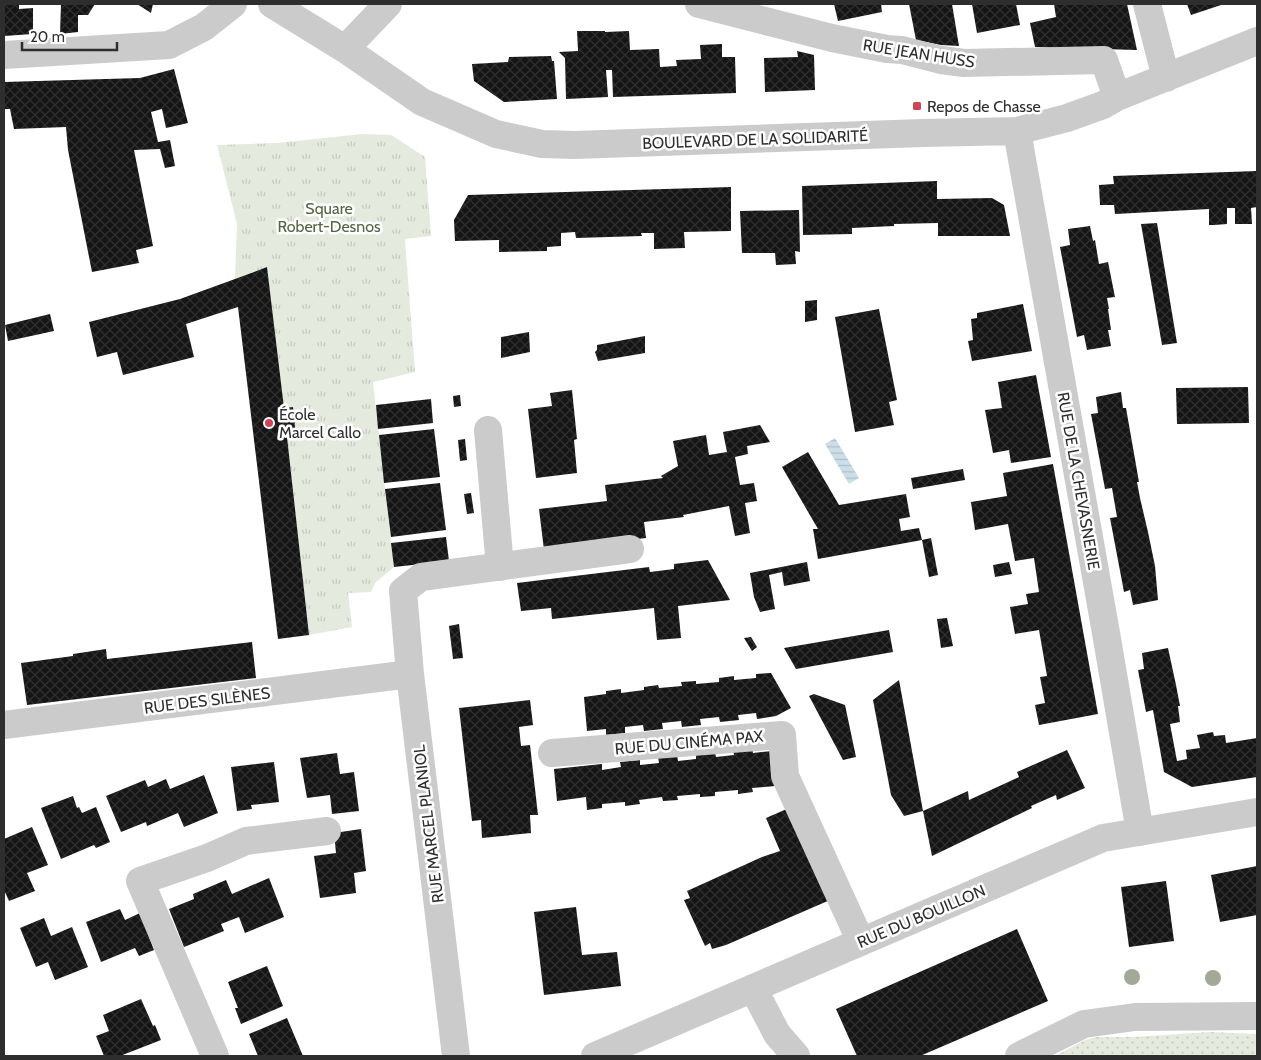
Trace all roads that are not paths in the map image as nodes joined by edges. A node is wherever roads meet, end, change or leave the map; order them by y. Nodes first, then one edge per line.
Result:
1 (233, 4) edge
2 (272, 4) edge
3 (388, 4) edge
4 (699, 4) edge
5 (1147, 4) edge
6 (1257, 40) edge
7 (345, 50) junction
8 (4, 55) edge
9 (1166, 78) junction
10 (1117, 97) junction
11 (1017, 131) junction
12 (488, 430) dead end
13 (630, 550) dead end
14 (500, 567) junction
15 (410, 674) junction
16 (4, 725) edge
17 (552, 753) dead end
18 (1257, 812) edge
19 (327, 830) dead end
20 (1140, 832) junction
21 (861, 942) junction
22 (753, 988) junction
23 (1257, 1016) edge
24 (214, 1056) edge
25 (456, 1056) edge
26 (595, 1056) edge
27 (796, 1056) edge
28 (1019, 1056) edge

1 - 8 street
2 - 7 street, BOULEVARD DE LA SOLIDARITÉ
3 - 7 street
4 - 10 street, RUE JEAN HUSS
5 - 9 street
6 - 9 street, BOULEVARD DE LA SOLIDARITÉ
7 - 11 street, BOULEVARD DE LA SOLIDARITÉ
9 - 10 street, BOULEVARD DE LA SOLIDARITÉ
10 - 11 street, BOULEVARD DE LA SOLIDARITÉ
11 - 20 street, RUE DE LA CHEVASNERIE
12 - 14 street
13 - 14 street
14 - 15 street, RUE MARCEL PLANIOL
15 - 16 street, RUE DES SILÈNES
15 - 25 street, RUE MARCEL PLANIOL
17 - 21 street, RUE DU CINÉMA PAX
18 - 20 street, RUE DU BOUILLON
19 - 24 street
20 - 21 street, RUE DU BOUILLON
21 - 22 street, RUE DU BOUILLON
22 - 26 street, RUE DU BOUILLON
22 - 27 street
23 - 28 street

